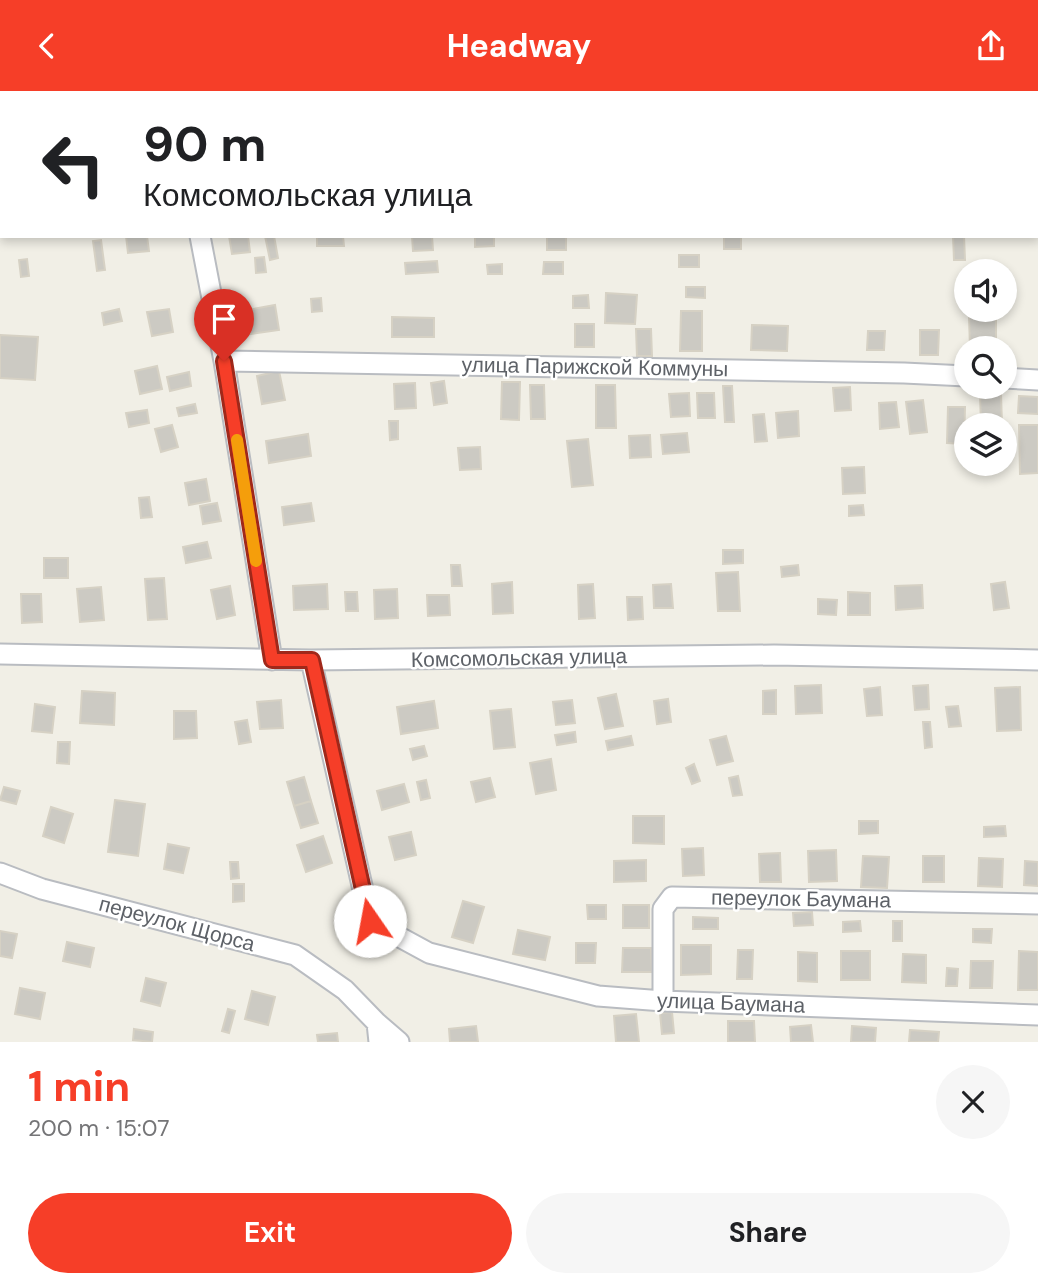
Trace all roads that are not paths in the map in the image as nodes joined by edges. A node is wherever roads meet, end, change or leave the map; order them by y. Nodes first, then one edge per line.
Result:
1 (200, 238) edge
2 (224, 361) junction
3 (954, 375) edge
4 (1017, 379) edge
5 (1038, 380) edge
6 (0, 654) edge
7 (272, 660) junction
8 (312, 660) junction
9 (1038, 660) edge
10 (0, 873) edge
11 (1038, 904) edge
12 (663, 1001) junction
13 (1038, 1015) edge
14 (378, 1033) edge
15 (400, 1042) edge

1 - 2 street
2 - 3 street, улица Парижской Коммуны
2 - 7 street
4 - 5 street
6 - 7 street, Комсомольская улица
7 - 8 street, Комсомольская улица
8 - 9 street, Комсомольская улица
8 - 12 street, улица Баумана
10 - 14 street, переулок Щорса
11 - 12 street, переулок Баумана
12 - 13 street, улица Баумана
14 - 15 street, переулок Щорса

